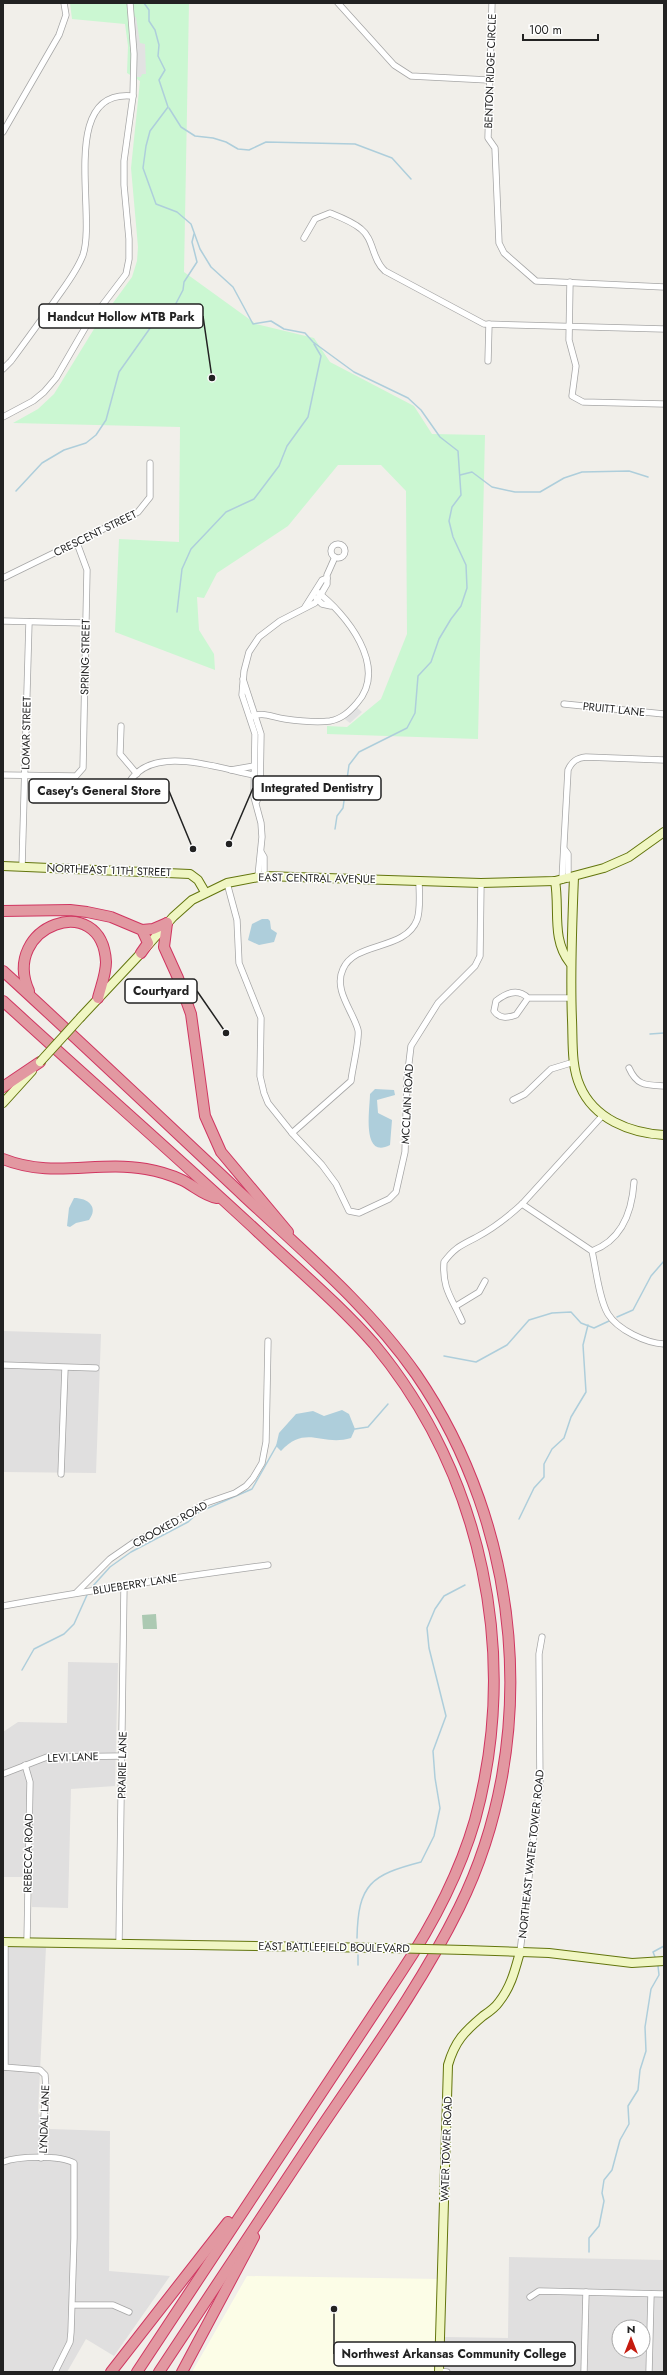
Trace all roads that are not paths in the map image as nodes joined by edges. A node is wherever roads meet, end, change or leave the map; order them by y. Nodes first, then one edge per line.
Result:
1 (64, 3) edge
2 (130, 3) edge
3 (338, 3) edge
4 (492, 3) edge
5 (488, 80) junction
6 (133, 96) junction
7 (3, 132) edge
8 (304, 238) dead end
9 (570, 282) junction
10 (664, 287) edge
11 (489, 324) junction
12 (569, 326) junction
13 (664, 329) edge
14 (488, 361) dead end
15 (3, 369) edge
16 (664, 404) edge
17 (4, 415) edge
18 (150, 463) dead end
19 (77, 542) junction
20 (335, 557) dead end
21 (3, 578) edge
22 (317, 595) junction
23 (3, 621) edge
24 (29, 622) junction
25 (86, 623) junction
26 (564, 704) dead end
27 (664, 714) edge
28 (252, 716) junction
29 (121, 726) dead end
30 (664, 760) edge
31 (254, 766) junction
32 (231, 770) junction
33 (137, 774) junction
34 (3, 775) edge
35 (26, 775) junction
36 (254, 775) junction
37 (123, 799) dead end
38 (257, 801) junction
39 (664, 832) edge
40 (3, 866) edge
41 (22, 867) junction
42 (261, 876) junction
43 (564, 879) junction
44 (419, 880) junction
45 (227, 883) junction
46 (482, 883) junction
47 (205, 892) junction
48 (3, 911) edge
49 (167, 923) junction
50 (142, 930) junction
51 (141, 953) junction
52 (570, 963) junction
53 (3, 972) edge
54 (98, 998) junction
55 (528, 998) junction
56 (571, 998) junction
57 (3, 1001) edge
58 (35, 1001) junction
59 (3, 1008) edge
60 (23, 1019) junction
61 (40, 1062) junction
62 (574, 1062) junction
63 (628, 1068) dead end
64 (664, 1086) edge
65 (3, 1087) edge
66 (512, 1100) dead end
67 (3, 1103) edge
68 (602, 1115) junction
69 (292, 1133) junction
70 (664, 1135) edge
71 (3, 1159) edge
72 (634, 1182) dead end
73 (222, 1198) junction
74 (522, 1204) junction
75 (290, 1240) junction
76 (592, 1251) junction
77 (485, 1281) dead end
78 (456, 1306) junction
79 (462, 1321) dead end
80 (268, 1341) dead end
81 (664, 1344) edge
82 (3, 1366) edge
83 (65, 1368) junction
84 (96, 1368) dead end
85 (61, 1474) dead end
86 (268, 1565) dead end
87 (124, 1586) junction
88 (77, 1592) junction
89 (3, 1606) edge
90 (542, 1638) dead end
91 (123, 1756) junction
92 (25, 1765) junction
93 (3, 1774) edge
94 (27, 1941) junction
95 (4, 1942) edge
96 (119, 1943) junction
97 (520, 1952) junction
98 (664, 1961) edge
99 (4, 2067) edge
100 (281, 2152) junction
101 (41, 2158) junction
102 (3, 2162) edge
103 (262, 2216) junction
104 (586, 2292) junction
105 (651, 2294) junction
106 (664, 2294) edge
107 (530, 2297) dead end
108 (73, 2305) junction
109 (129, 2312) dead end
110 (55, 2372) edge
111 (111, 2372) edge
112 (137, 2372) edge
113 (159, 2372) edge
114 (182, 2372) edge
115 (438, 2372) edge
116 (447, 2372) edge
117 (584, 2372) edge
118 (649, 2372) edge

1 - 7 street
2 - 6 street
3 - 5 street
4 - 5 street, BENTON RIDGE CIRCLE
5 - 9 street, BENTON RIDGE CIRCLE
6 - 15 street
6 - 17 street
8 - 11 street
9 - 10 street, BENTON RIDGE CIRCLE
9 - 12 street
11 - 12 street
11 - 14 street
12 - 13 street
12 - 16 street
18 - 19 street, CRESCENT STREET
19 - 21 street, CRESCENT STREET
19 - 25 street, SPRING STREET
20 - 22 street
22 - 28 street
22 - 28 street
23 - 24 street
24 - 25 street
24 - 35 street, LOMAR STREET
25 - 35 street, SPRING STREET
26 - 27 street, PRUITT LANE
28 - 31 street
28 - 38 street
29 - 33 street
30 - 43 street
31 - 32 street
31 - 36 street
32 - 33 street
32 - 36 street
33 - 37 street
34 - 35 street
35 - 41 street, LOMAR STREET
36 - 38 street
38 - 42 street
39 - 43 street, EAST CENTRAL AVENUE
40 - 41 street, NORTHEAST 11TH STREET
41 - 47 street, NORTHEAST 11TH STREET
42 - 44 street, EAST CENTRAL AVENUE
42 - 45 street, EAST CENTRAL AVENUE
43 - 46 street, EAST CENTRAL AVENUE
43 - 52 street
43 - 52 street
44 - 46 street, EAST CENTRAL AVENUE
44 - 69 street
45 - 47 street, EAST CENTRAL AVENUE
45 - 69 street
46 - 69 street, MCCLAIN ROAD
47 - 49 street, EAST CENTRAL AVENUE
48 - 50 highway
49 - 50 highway
49 - 51 street, EAST CENTRAL AVENUE
49 - 75 highway
50 - 51 highway
51 - 54 street, EAST CENTRAL AVENUE
52 - 56 street
53 - 58 highway
54 - 58 highway
54 - 61 street, EAST CENTRAL AVENUE, bridge
55 - 55 street
55 - 56 street
56 - 62 street
57 - 60 highway
58 - 75 highway
59 - 60 highway
60 - 73 highway
61 - 65 highway
61 - 67 street, EAST CENTRAL AVENUE
62 - 66 street
62 - 68 street
63 - 64 street
68 - 70 street
68 - 74 street
71 - 73 highway
72 - 76 street
73 - 100 highway
74 - 76 street
74 - 78 street
75 - 103 highway
76 - 81 street
77 - 78 street
78 - 79 street
80 - 88 street, CROOKED ROAD
82 - 83 street
83 - 84 street
83 - 85 street
86 - 87 street, BLUEBERRY LANE
87 - 88 street, BLUEBERRY LANE
87 - 91 street, PRAIRIE LANE
88 - 89 street, BLUEBERRY LANE
90 - 97 street, NORTHEAST WATER TOWER ROAD
91 - 92 street, LEVI LANE
91 - 96 street, PRAIRIE LANE
92 - 93 street, LEVI LANE
92 - 94 street, REBECCA ROAD
94 - 95 street, EAST BATTLEFIELD BOULEVARD
94 - 96 street, EAST BATTLEFIELD BOULEVARD
95 - 99 street, LYNDAL LANE
96 - 97 street, EAST BATTLEFIELD BOULEVARD, bridge
97 - 98 street, EAST BATTLEFIELD BOULEVARD
97 - 115 street, WATER TOWER ROAD
99 - 101 street, LYNDAL LANE
100 - 111 highway
100 - 112 highway
101 - 102 street
101 - 108 street, LYNDAL LANE
103 - 113 highway
103 - 114 highway
104 - 105 street
104 - 107 street
104 - 117 street
105 - 106 street
105 - 118 street
108 - 109 street
108 - 110 street, LYNDAL LANE
115 - 116 street

